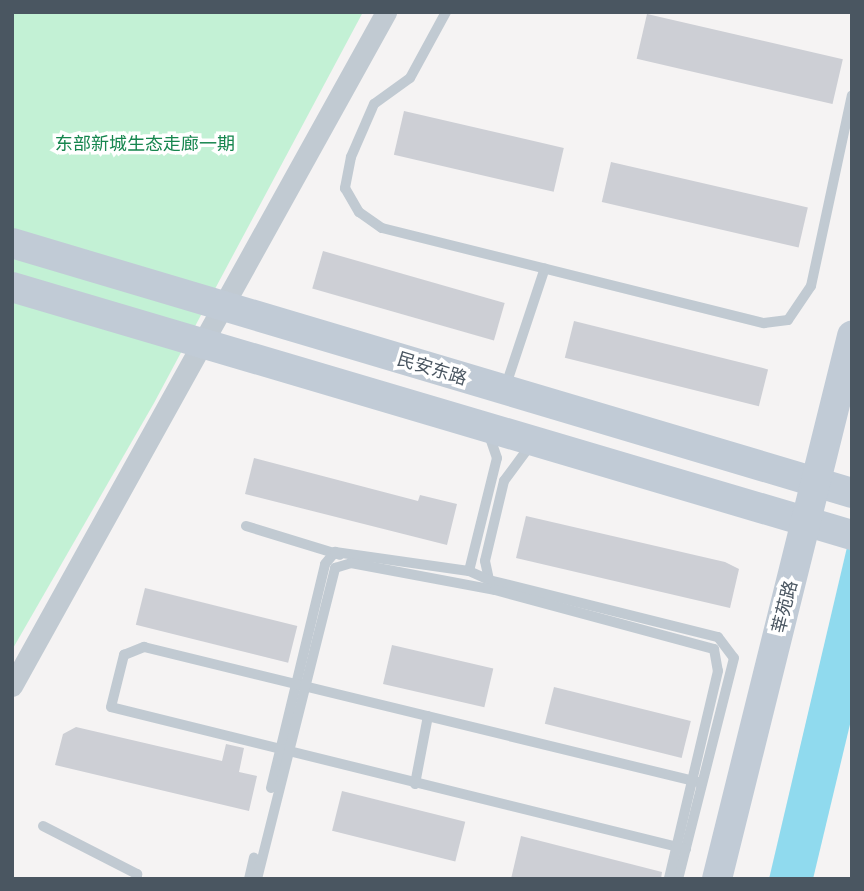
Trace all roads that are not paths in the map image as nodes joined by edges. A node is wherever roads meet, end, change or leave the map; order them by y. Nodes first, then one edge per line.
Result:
1 (386, 12) edge
2 (446, 12) edge
3 (852, 95) edge
4 (12, 243) edge
5 (545, 268) junction
6 (12, 287) edge
7 (224, 306) junction
8 (852, 336) edge
9 (202, 345) junction
10 (504, 391) junction
11 (487, 429) junction
12 (532, 442) junction
13 (816, 485) junction
14 (849, 492) edge
15 (806, 523) junction
16 (246, 526) dead end
17 (845, 533) edge
18 (335, 552) junction
19 (351, 563) junction
20 (469, 571) junction
21 (489, 580) junction
22 (300, 685) junction
23 (12, 687) edge
24 (428, 716) junction
25 (284, 752) junction
26 (697, 782) junction
27 (415, 784) junction
28 (43, 827) dead end
29 (681, 848) junction
30 (136, 879) edge
31 (249, 879) edge
32 (257, 879) edge
33 (669, 879) edge
34 (678, 879) edge
35 (717, 879) edge

1 - 7 street
2 - 5 lane
3 - 5 lane
4 - 7 main road, 民安东路
5 - 10 lane
6 - 9 main road
7 - 9 street
7 - 10 main road, 民安东路
8 - 13 main road, 莘苑路
9 - 11 main road
9 - 23 street
10 - 13 main road, 民安东路
11 - 12 main road
11 - 20 lane
12 - 15 main road
12 - 21 lane
13 - 14 main road, 民安东路
13 - 15 main road, 莘苑路
15 - 17 main road
15 - 35 main road, 莘苑路
16 - 18 lane
18 - 19 lane
18 - 20 lane
18 - 22 lane
19 - 22 lane
19 - 26 lane
20 - 21 lane
21 - 26 lane
22 - 24 lane
22 - 25 lane
22 - 25 lane
24 - 26 lane
24 - 27 lane
25 - 27 lane
25 - 31 lane
25 - 32 lane
26 - 29 lane
27 - 29 lane
28 - 30 lane
29 - 33 lane
29 - 34 lane

